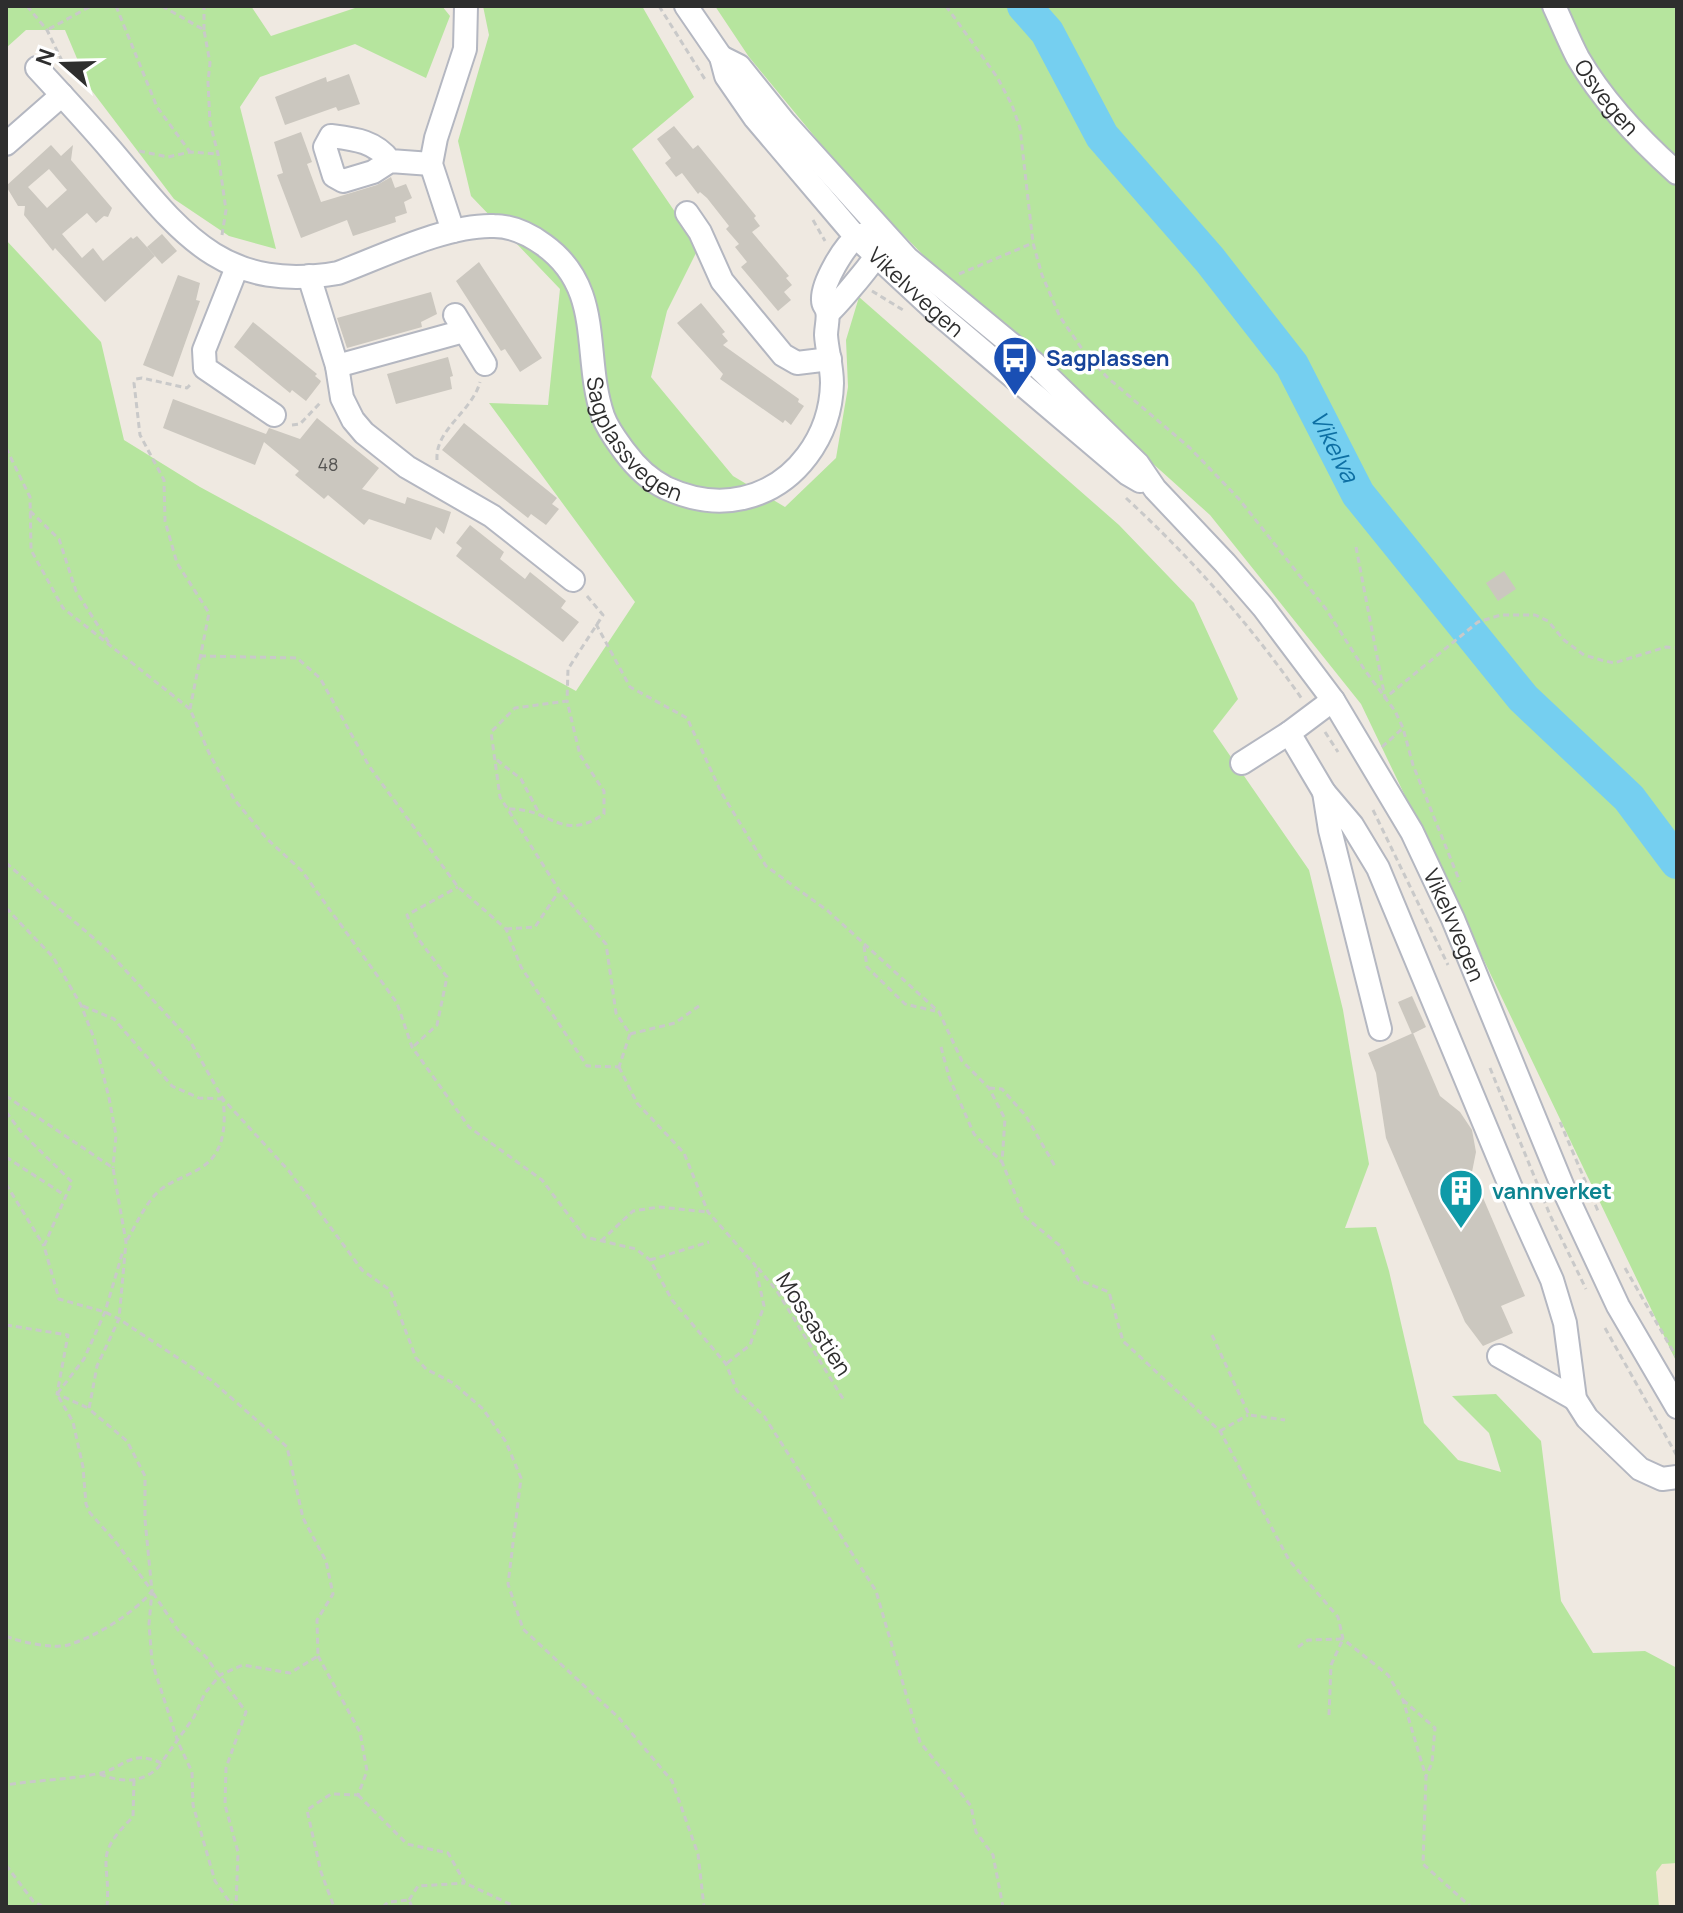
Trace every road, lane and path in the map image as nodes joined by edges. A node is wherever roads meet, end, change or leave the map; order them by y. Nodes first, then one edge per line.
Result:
1 (27, 6) edge
2 (91, 6) edge
3 (116, 6) edge
4 (162, 6) edge
5 (204, 6) edge
6 (466, 6) edge
7 (686, 6) edge
8 (1554, 6) edge
9 (47, 30) junction
10 (204, 30) junction
11 (721, 57) junction
12 (37, 68) dead end
13 (66, 70) dead end
14 (62, 95) junction
15 (6, 144) edge
16 (138, 151) dead end
17 (190, 152) junction
18 (218, 154) junction
19 (390, 161) dead end
20 (431, 164) junction
21 (1677, 173) edge
22 (687, 213) dead end
23 (881, 230) junction
24 (453, 231) junction
25 (856, 237) junction
26 (216, 240) dead end
27 (1033, 243) dead end
28 (875, 257) junction
29 (237, 267) junction
30 (309, 276) junction
31 (934, 282) junction
32 (828, 313) junction
33 (830, 359) junction
34 (485, 364) joint
35 (205, 368) junction
36 (338, 373) junction
37 (274, 415) joint
38 (6, 448) edge
39 (438, 484) junction
40 (1155, 489) junction
41 (30, 510) junction
42 (1356, 547) dead end
43 (573, 580) joint
44 (596, 624) junction
45 (1677, 648) edge
46 (113, 649) junction
47 (200, 656) junction
48 (1333, 700) junction
49 (567, 701) junction
50 (190, 709) junction
51 (1403, 728) dead end
52 (1289, 733) junction
53 (1370, 759) junction
54 (497, 760) junction
55 (1242, 763) dead end
56 (1324, 792) junction
57 (509, 809) junction
58 (540, 815) junction
59 (6, 863) edge
60 (458, 887) junction
61 (559, 890) junction
62 (6, 908) edge
63 (506, 929) junction
64 (863, 944) junction
65 (81, 1005) junction
66 (699, 1006) dead end
67 (939, 1012) junction
68 (1380, 1029) dead end
69 (630, 1034) junction
70 (412, 1047) junction
71 (941, 1047) dead end
72 (619, 1067) junction
73 (989, 1088) junction
74 (6, 1096) edge
75 (223, 1099) junction
76 (6, 1112) edge
77 (6, 1157) edge
78 (1002, 1162) junction
79 (113, 1168) junction
80 (1056, 1168) dead end
81 (6, 1184) edge
82 (66, 1196) junction
83 (708, 1212) junction
84 (601, 1241) junction
85 (126, 1242) junction
86 (709, 1242) dead end
87 (44, 1246) junction
88 (650, 1260) junction
89 (755, 1265) junction
90 (105, 1312) junction
91 (119, 1319) junction
92 (6, 1325) edge
93 (1212, 1335) dead end
94 (1499, 1356) dead end
95 (726, 1364) junction
96 (57, 1394) junction
97 (1575, 1399) junction
98 (845, 1402) dead end
99 (1677, 1407) edge
100 (89, 1409) junction
101 (1249, 1415) junction
102 (1285, 1420) dead end
103 (1220, 1431) junction
104 (1677, 1477) edge
105 (152, 1591) junction
106 (6, 1636) edge
107 (1343, 1639) junction
108 (1298, 1647) dead end
109 (318, 1656) junction
110 (220, 1675) junction
111 (1403, 1700) junction
112 (1329, 1715) dead end
113 (178, 1742) junction
114 (161, 1763) junction
115 (100, 1774) junction
116 (1426, 1777) junction
117 (134, 1780) junction
118 (6, 1785) edge
119 (358, 1795) junction
120 (6, 1865) edge
121 (465, 1883) junction
122 (409, 1900) junction
123 (43, 1907) edge
124 (107, 1907) edge
125 (235, 1907) edge
126 (334, 1907) edge
127 (383, 1907) edge
128 (412, 1907) edge
129 (516, 1907) edge
130 (704, 1907) edge
131 (1003, 1907) edge
132 (1471, 1907) edge

1 - 9 path
2 - 9 path
3 - 17 path
4 - 10 path
5 - 10 path
6 - 20 street
7 - 11 street, Vikelvvegen
8 - 21 street, Osvegen
9 - 13 path
10 - 18 path
11 - 23 street, Vikelvvegen
11 - 25 street, Vikelvvegen
12 - 14 street, Sagplassvegen
14 - 15 street
14 - 29 street, Sagplassvegen
16 - 17 path
17 - 18 path
18 - 26 path
19 - 20 street
20 - 24 street
22 - 33 street
23 - 25 street
23 - 28 street
23 - 31 street, Vikelvvegen
24 - 30 street, Sagplassvegen
24 - 33 street, Sagplassvegen
25 - 28 street, Vikelvvegen
25 - 32 street, Sagplassvegen
27 - 31 path
28 - 32 street
28 - 40 street, Vikelvvegen
29 - 30 street, Sagplassvegen
29 - 35 street
30 - 36 street
31 - 40 street, Vikelvvegen
32 - 33 street, Sagplassvegen
34 - 36 street
34 - 39 path
35 - 37 street
35 - 47 path
36 - 37 path
36 - 39 street
38 - 41 path
39 - 43 street
40 - 48 street, Vikelvvegen
41 - 46 path
41 - 46 path
42 - 45 path
43 - 44 path
44 - 49 path
44 - 64 path
46 - 50 path
47 - 50 path
47 - 60 path
48 - 52 street
48 - 53 street, Vikelvvegen
49 - 54 path
49 - 58 path
50 - 70 path
51 - 53 path
52 - 55 street
52 - 56 street
53 - 99 street, Vikelvvegen
54 - 57 path
54 - 58 path
56 - 68 street
56 - 97 street
57 - 58 path
57 - 61 path
59 - 75 path
60 - 63 path
60 - 70 path
61 - 63 path
61 - 69 path
62 - 65 path
63 - 72 path
64 - 67 path
64 - 67 path
65 - 75 path
65 - 79 path
66 - 69 path
67 - 73 path
69 - 72 path
70 - 84 path
71 - 78 path
72 - 83 path, Mossastien
73 - 78 path
73 - 80 path
74 - 79 path
75 - 85 path
75 - 130 path
76 - 82 path
77 - 82 path
78 - 103 path
79 - 85 path
81 - 87 path
82 - 87 path
83 - 84 path
83 - 89 path, Mossastien
84 - 88 path
85 - 90 path
85 - 91 path
86 - 88 path
87 - 90 path
88 - 95 path
89 - 95 path
89 - 98 path, Mossastien
90 - 91 path
90 - 96 path
91 - 100 path
91 - 109 path
92 - 96 path
93 - 101 path
94 - 97 street
95 - 131 path
96 - 100 path
96 - 105 path
97 - 104 street
100 - 105 path
101 - 102 path
101 - 103 path
103 - 107 path
105 - 106 path
105 - 110 path
105 - 113 path
107 - 108 path
107 - 111 path
107 - 112 path
109 - 110 path
109 - 119 path
110 - 113 path
110 - 125 path
111 - 116 path
111 - 116 path
113 - 114 path
113 - 125 path
114 - 115 path
114 - 117 path
115 - 117 path
115 - 118 path
116 - 132 path
117 - 124 path
119 - 121 path
119 - 126 path
120 - 123 path
121 - 122 path
121 - 129 path
122 - 127 path
122 - 128 path

